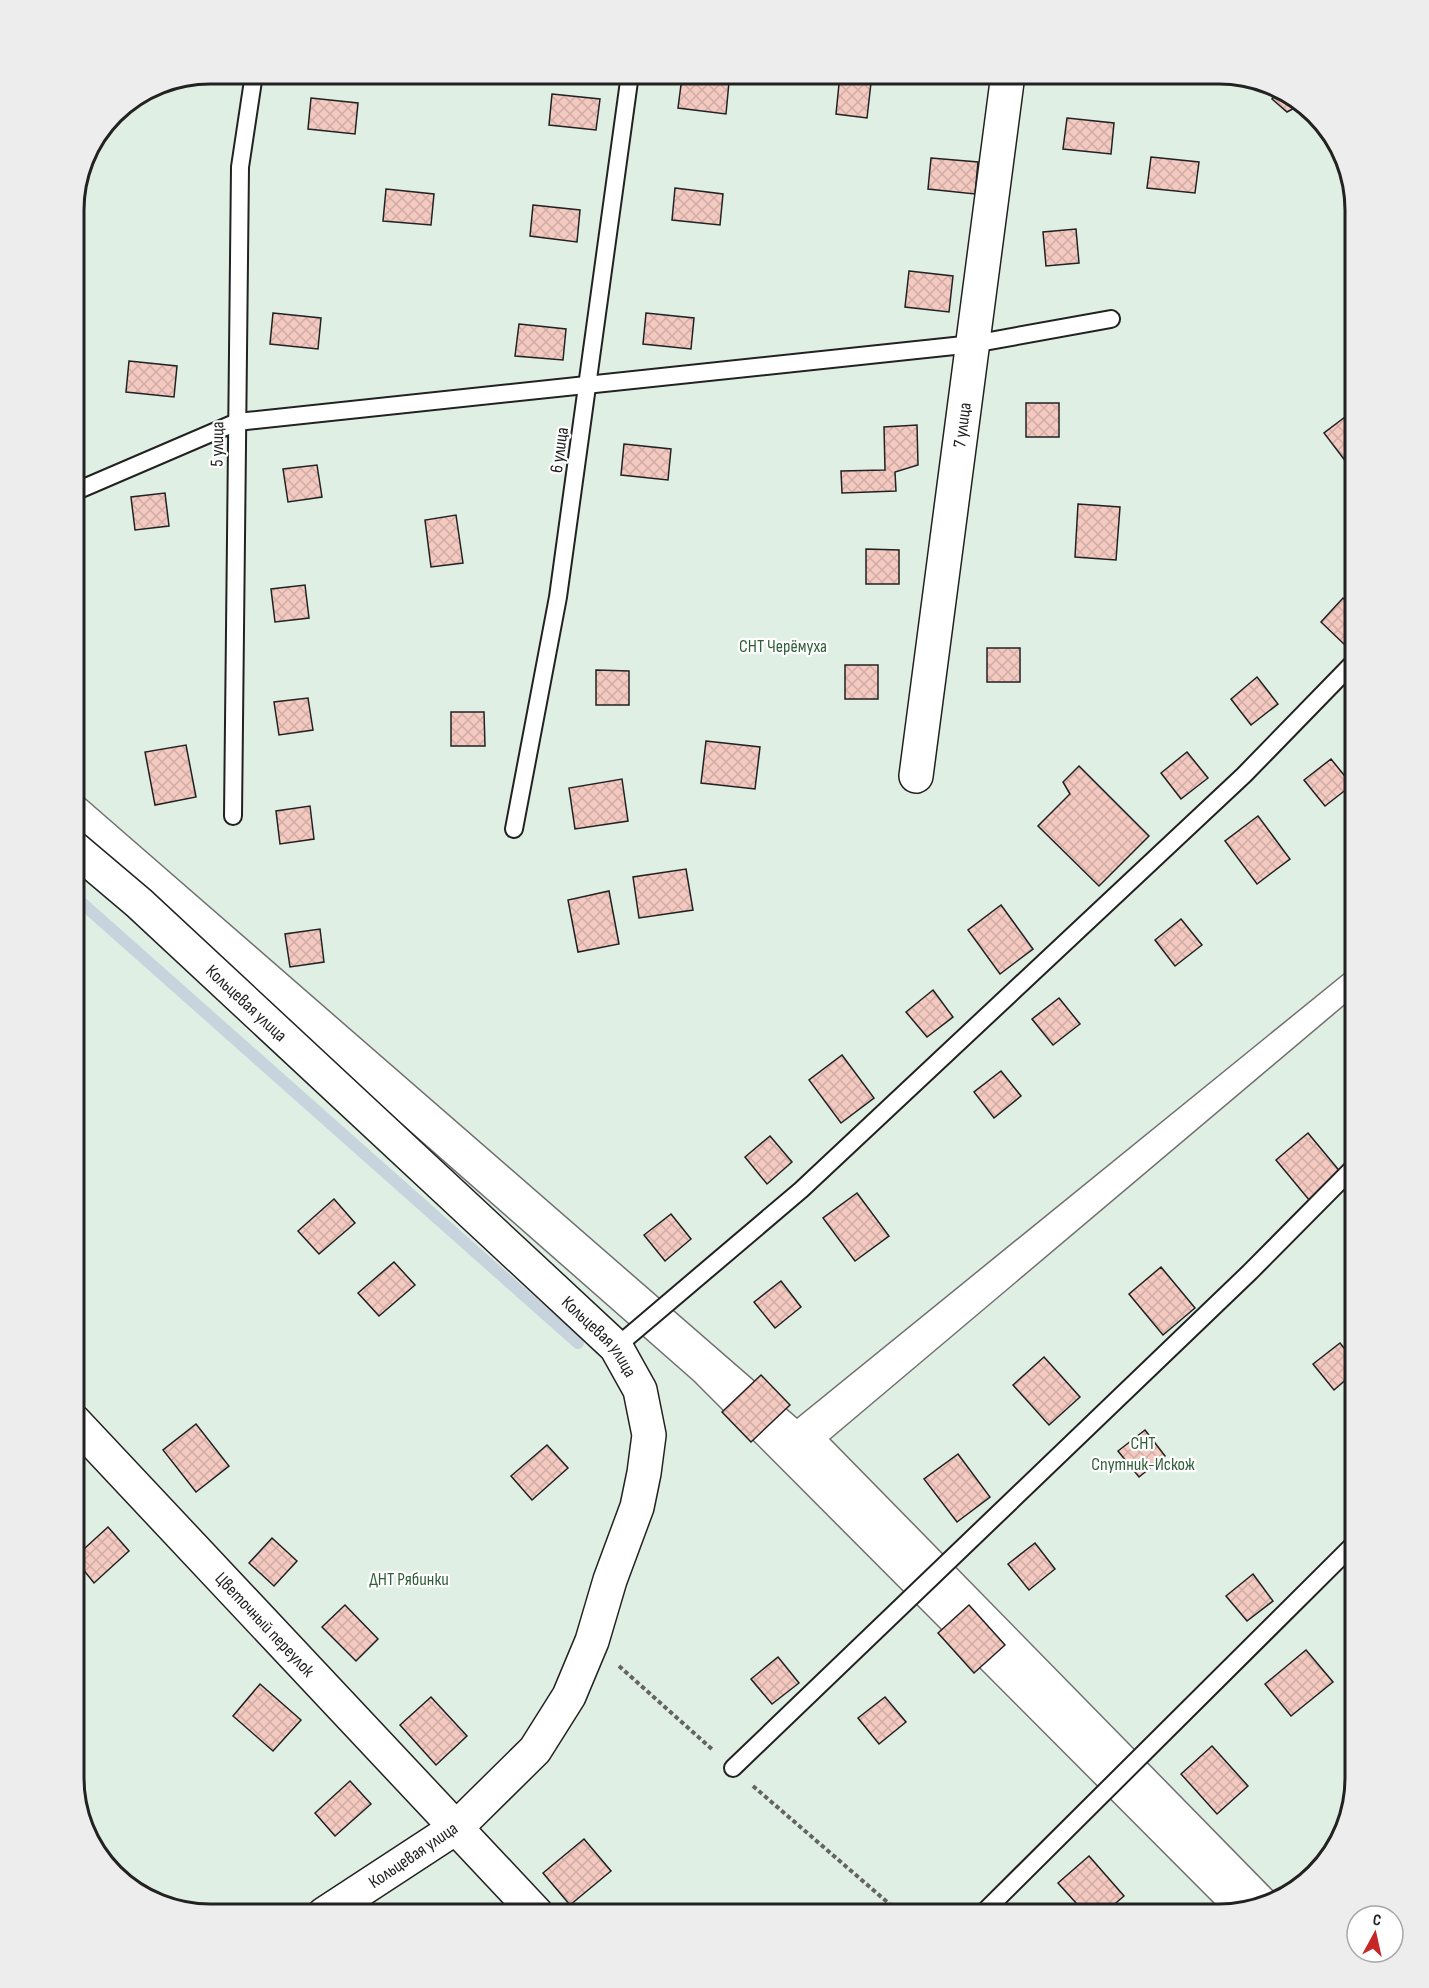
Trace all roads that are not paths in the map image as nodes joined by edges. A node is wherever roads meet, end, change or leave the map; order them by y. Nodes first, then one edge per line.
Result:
1 (252, 84) edge
2 (629, 84) edge
3 (1007, 84) edge
4 (1111, 319) dead end
5 (973, 344) junction
6 (587, 386) junction
7 (237, 422) junction
8 (84, 488) edge
9 (1345, 672) edge
10 (916, 776) dead end
11 (233, 816) dead end
12 (514, 829) dead end
13 (84, 856) edge
14 (1345, 1177) edge
15 (616, 1347) junction
16 (84, 1432) edge
17 (1345, 1554) edge
18 (733, 1768) dead end
19 (456, 1827) junction
20 (339, 1904) edge
21 (528, 1904) edge
22 (992, 1904) edge

1 - 7 lane, 5 улица
2 - 6 lane, 6 улица
3 - 5 street, 7 улица
4 - 5 lane
5 - 6 lane
5 - 10 street, 7 улица
6 - 7 lane
6 - 12 lane, 6 улица
7 - 8 lane
7 - 11 lane, 5 улица
9 - 15 lane
13 - 15 street, Кольцевая улица
14 - 18 lane
15 - 19 street, Кольцевая улица
16 - 19 street, Цветочный переулок
17 - 22 lane
19 - 20 street, Кольцевая улица
19 - 21 street, Цветочный переулок

